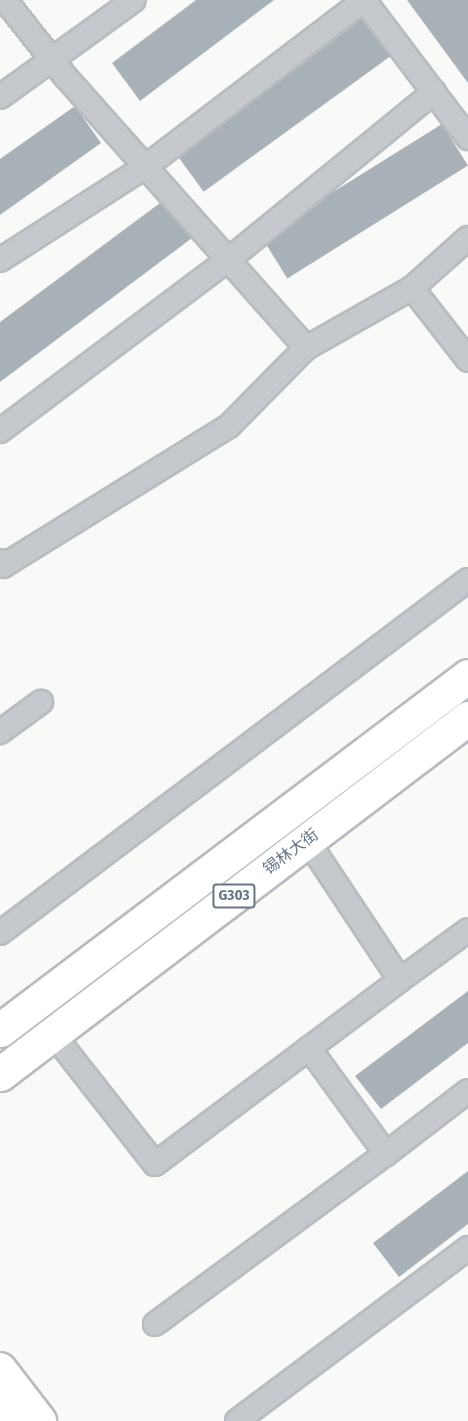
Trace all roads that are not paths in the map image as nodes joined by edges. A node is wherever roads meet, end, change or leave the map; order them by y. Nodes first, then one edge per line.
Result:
1 (5, 0) edge
2 (134, 0) edge
3 (364, 0) edge
4 (52, 61) junction
5 (434, 92) junction
6 (0, 97) edge
7 (468, 138) edge
8 (145, 167) junction
9 (468, 237) edge
10 (0, 260) edge
11 (228, 260) junction
12 (412, 288) junction
13 (306, 348) junction
14 (468, 360) edge
15 (0, 431) edge
16 (0, 561) edge
17 (468, 580) edge
18 (468, 676) edge
19 (40, 702) dead end
20 (468, 718) edge
21 (0, 732) edge
22 (307, 840) junction
23 (468, 930) edge
24 (0, 933) edge
25 (400, 980) junction
26 (0, 1030) edge
27 (52, 1034) junction
28 (309, 1048) junction
29 (0, 1074) edge
30 (468, 1091) edge
31 (386, 1154) junction
32 (468, 1248) edge
33 (155, 1324) dead end
34 (0, 1369) edge
35 (0, 1409) edge
36 (9, 1421) edge
37 (40, 1421) edge
38 (237, 1421) edge

1 - 4 street
2 - 4 street
3 - 5 street
3 - 8 street
4 - 6 street
4 - 8 street
5 - 7 street
5 - 11 street
8 - 10 street
8 - 11 street
9 - 12 street
11 - 13 street
11 - 15 street
12 - 13 street
12 - 14 street
13 - 16 street
17 - 24 street
18 - 26 highway, 锡林大街 / G303
19 - 21 street
20 - 22 highway, 锡林大街 / G303
22 - 25 street
22 - 27 highway, 锡林大街 / G303
23 - 25 street
25 - 28 street
27 - 28 street
27 - 29 highway, 锡林大街 / G303
28 - 31 street
30 - 31 street
31 - 33 street
32 - 38 street
34 - 37 street
35 - 36 street

